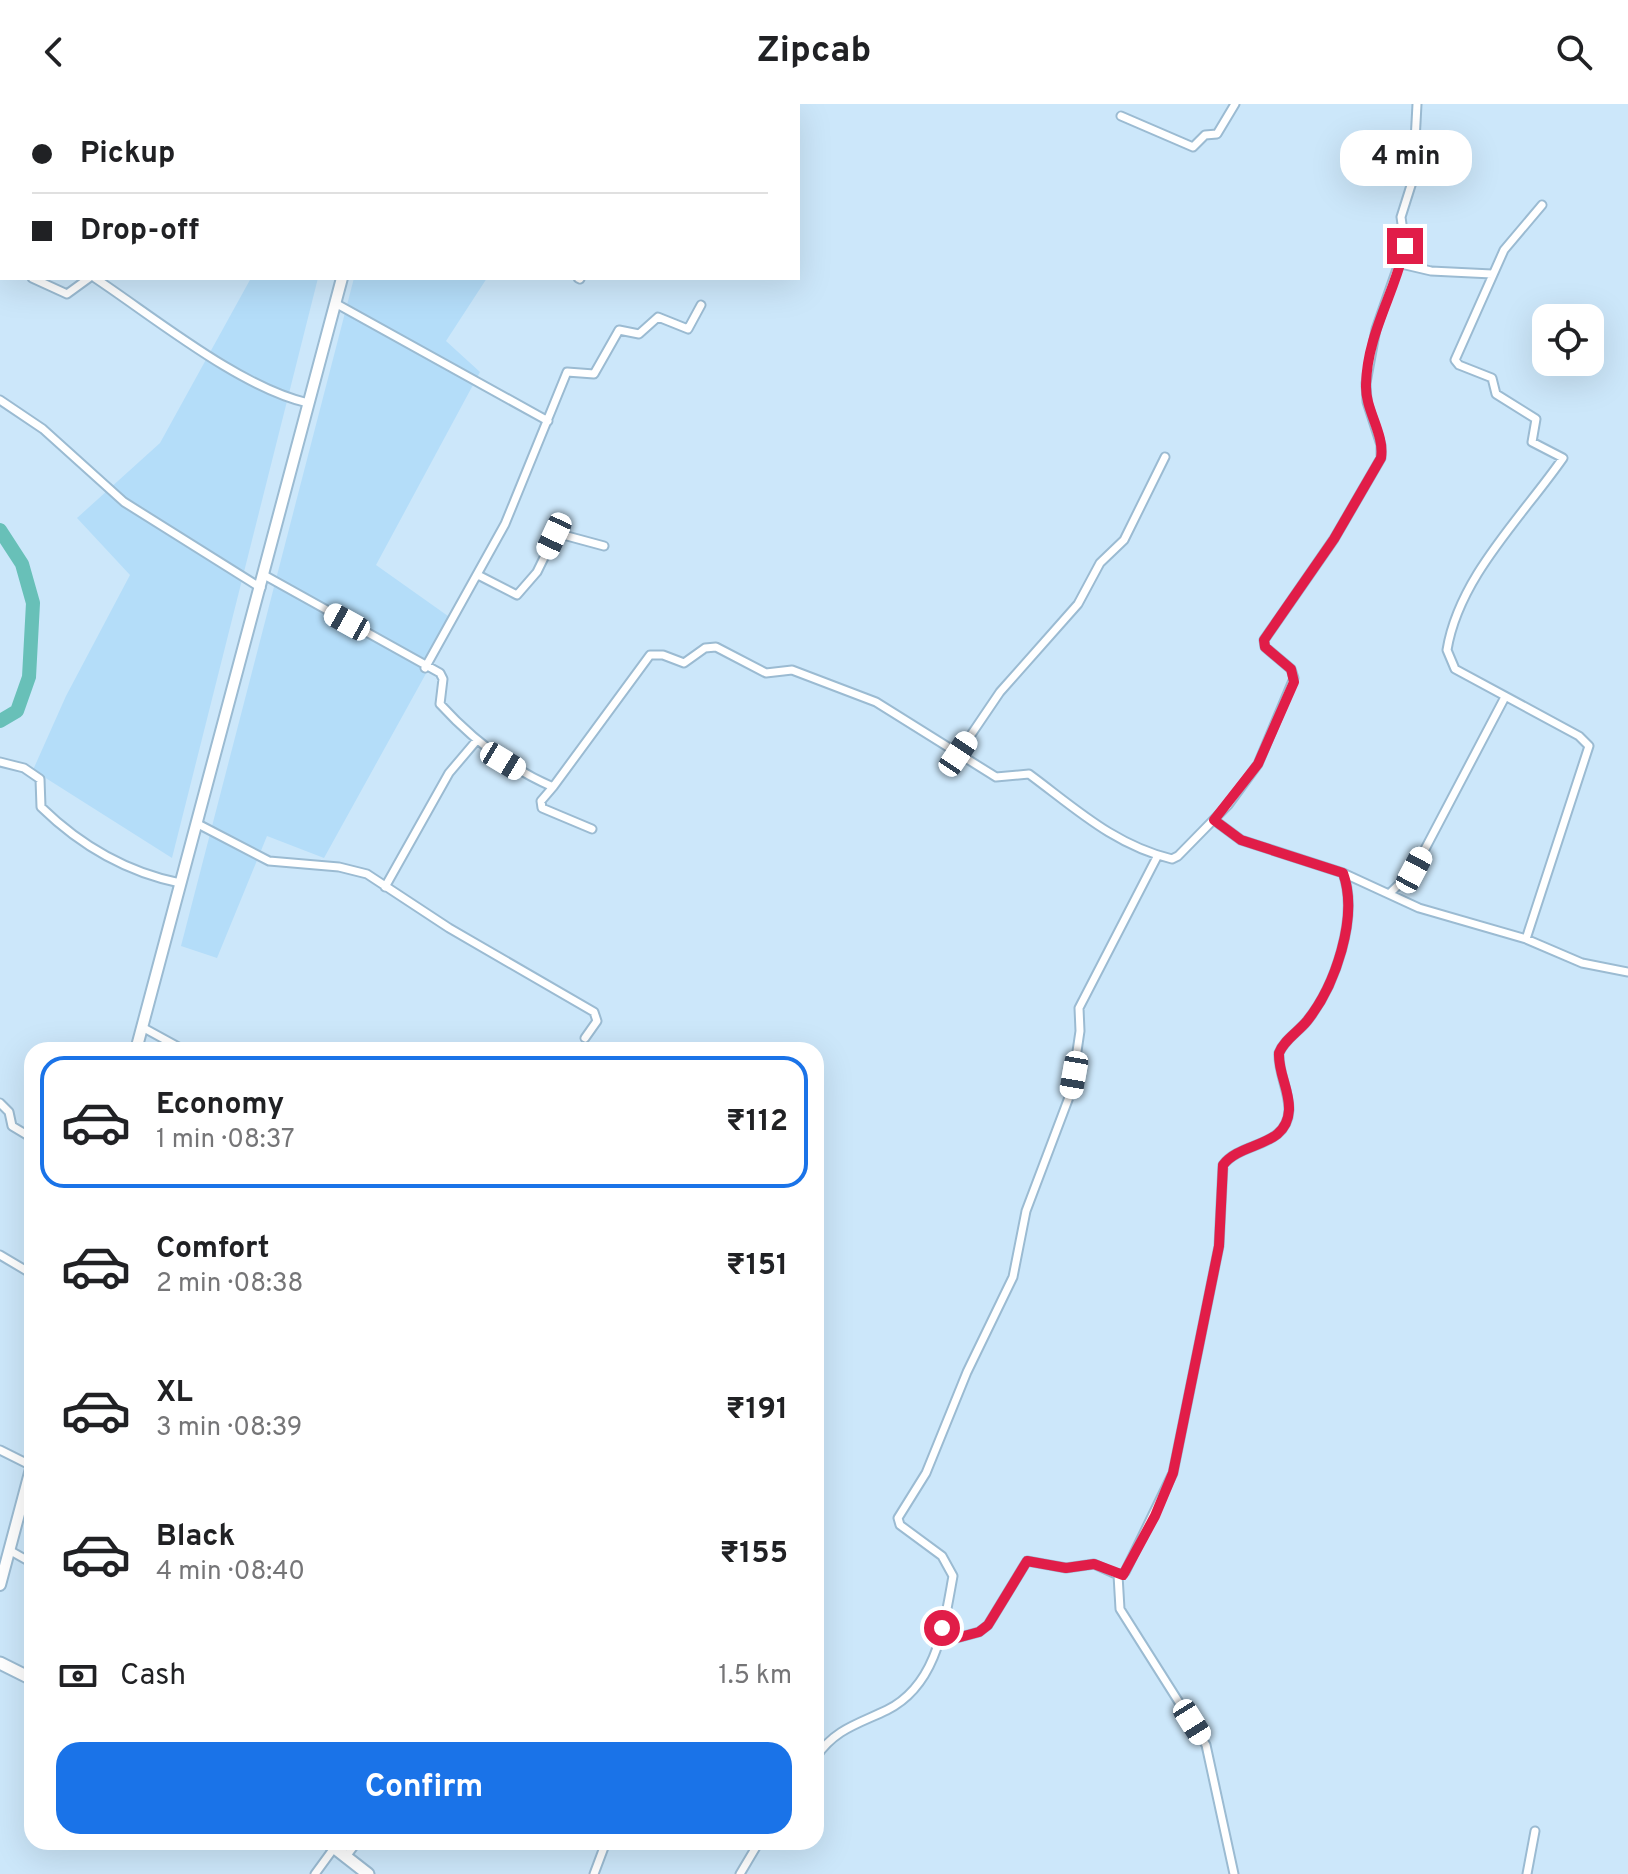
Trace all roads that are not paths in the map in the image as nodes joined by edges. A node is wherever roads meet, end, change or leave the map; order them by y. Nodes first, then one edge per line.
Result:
1 (1235, 104) edge
2 (1417, 104) edge
3 (1121, 116) dead end
4 (1542, 205) dead end
5 (1401, 264) junction
6 (1492, 274) junction
7 (36, 280) edge
8 (87, 280) edge
9 (98, 280) edge
10 (341, 280) edge
11 (335, 303) junction
12 (701, 305) dead end
13 (0, 400) edge
14 (308, 403) junction
15 (548, 421) junction
16 (1165, 457) dead end
17 (604, 546) dead end
18 (264, 575) junction
19 (478, 575) junction
20 (261, 588) junction
21 (425, 668) junction
22 (1505, 697) junction
23 (477, 740) junction
24 (958, 754) junction
25 (0, 762) edge
26 (553, 787) junction
27 (1214, 820) junction
28 (196, 823) junction
29 (592, 829) dead end
30 (1158, 855) junction
31 (1343, 873) junction
32 (180, 883) junction
33 (385, 887) junction
34 (1391, 892) junction
35 (1526, 939) junction
36 (1628, 972) edge
37 (142, 1027) junction
38 (585, 1038) dead end
39 (138, 1042) edge
40 (169, 1042) edge
41 (0, 1103) edge
42 (24, 1133) edge
43 (0, 1255) edge
44 (24, 1269) edge
45 (0, 1450) edge
46 (24, 1461) edge
47 (24, 1495) edge
48 (9, 1550) junction
49 (24, 1558) edge
50 (1118, 1575) junction
51 (0, 1585) edge
52 (938, 1643) junction
53 (0, 1663) edge
54 (24, 1675) edge
55 (824, 1746) edge
56 (1535, 1831) dead end
57 (327, 1850) edge
58 (336, 1850) edge
59 (351, 1850) edge
60 (603, 1850) edge
61 (754, 1850) edge
62 (345, 1858) junction
63 (315, 1874) edge
64 (368, 1874) edge
65 (594, 1874) edge
66 (740, 1874) edge
67 (1234, 1874) edge
68 (1527, 1874) edge

1 - 3 street
2 - 5 street
4 - 6 street
5 - 6 street
5 - 27 street
6 - 22 street
7 - 8 street
9 - 14 street
10 - 11 main road
11 - 14 main road
11 - 15 street
12 - 15 street
13 - 20 street
14 - 18 main road
15 - 19 street
16 - 24 street
17 - 19 street
18 - 20 main road
18 - 21 street
19 - 21 street
20 - 28 main road
21 - 23 street
22 - 34 street
22 - 35 street
23 - 26 street
23 - 33 street
24 - 26 street
24 - 30 street
25 - 32 street
26 - 29 street
27 - 30 street
27 - 31 street
28 - 32 main road
28 - 33 street
30 - 52 street
31 - 34 street
31 - 50 street
32 - 37 main road
33 - 38 street
34 - 35 street
35 - 36 street
37 - 39 main road
37 - 40 street
41 - 42 street
43 - 44 street
45 - 46 street
47 - 48 main road
48 - 49 street
48 - 51 main road
50 - 52 street
50 - 67 street
52 - 55 street
53 - 54 highway
56 - 68 street
57 - 63 street
58 - 62 highway
59 - 62 street
60 - 65 street
61 - 66 street
62 - 64 highway

